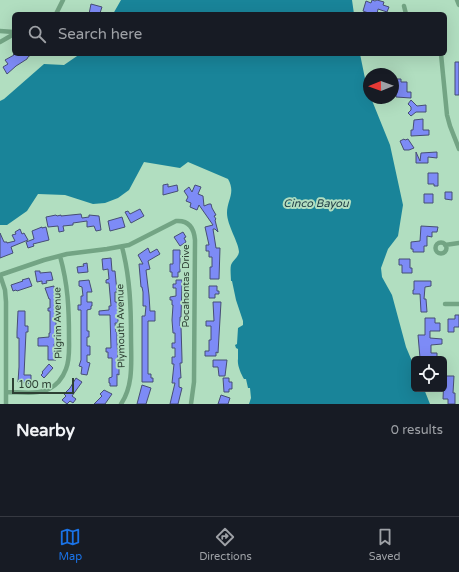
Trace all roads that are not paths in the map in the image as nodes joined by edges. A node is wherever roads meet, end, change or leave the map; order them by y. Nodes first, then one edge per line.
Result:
1 (63, 0) edge
2 (457, 0) edge
3 (459, 5) edge
4 (404, 6) dead end
5 (57, 12) edge
6 (406, 12) edge
7 (0, 31) edge
8 (12, 33) edge
9 (12, 34) edge
10 (0, 42) edge
11 (440, 56) edge
12 (459, 149) edge
13 (459, 243) edge
14 (445, 245) dead end
15 (122, 247) junction
16 (60, 256) junction
17 (0, 275) edge
18 (445, 304) dead end
19 (459, 304) edge
20 (6, 392) junction
21 (6, 404) edge
22 (121, 404) edge
23 (191, 404) edge

1 - 5 street
2 - 3 street
4 - 6 street
7 - 8 street
9 - 10 street
11 - 12 street
13 - 14 street
15 - 16 street, Pocahontas Drive
15 - 22 street, Plymouth Avenue
15 - 23 street, Pocahontas Drive
16 - 17 street, Pocahontas Drive
16 - 20 street, Pilgrim Avenue
17 - 20 street
18 - 19 street
20 - 21 street

